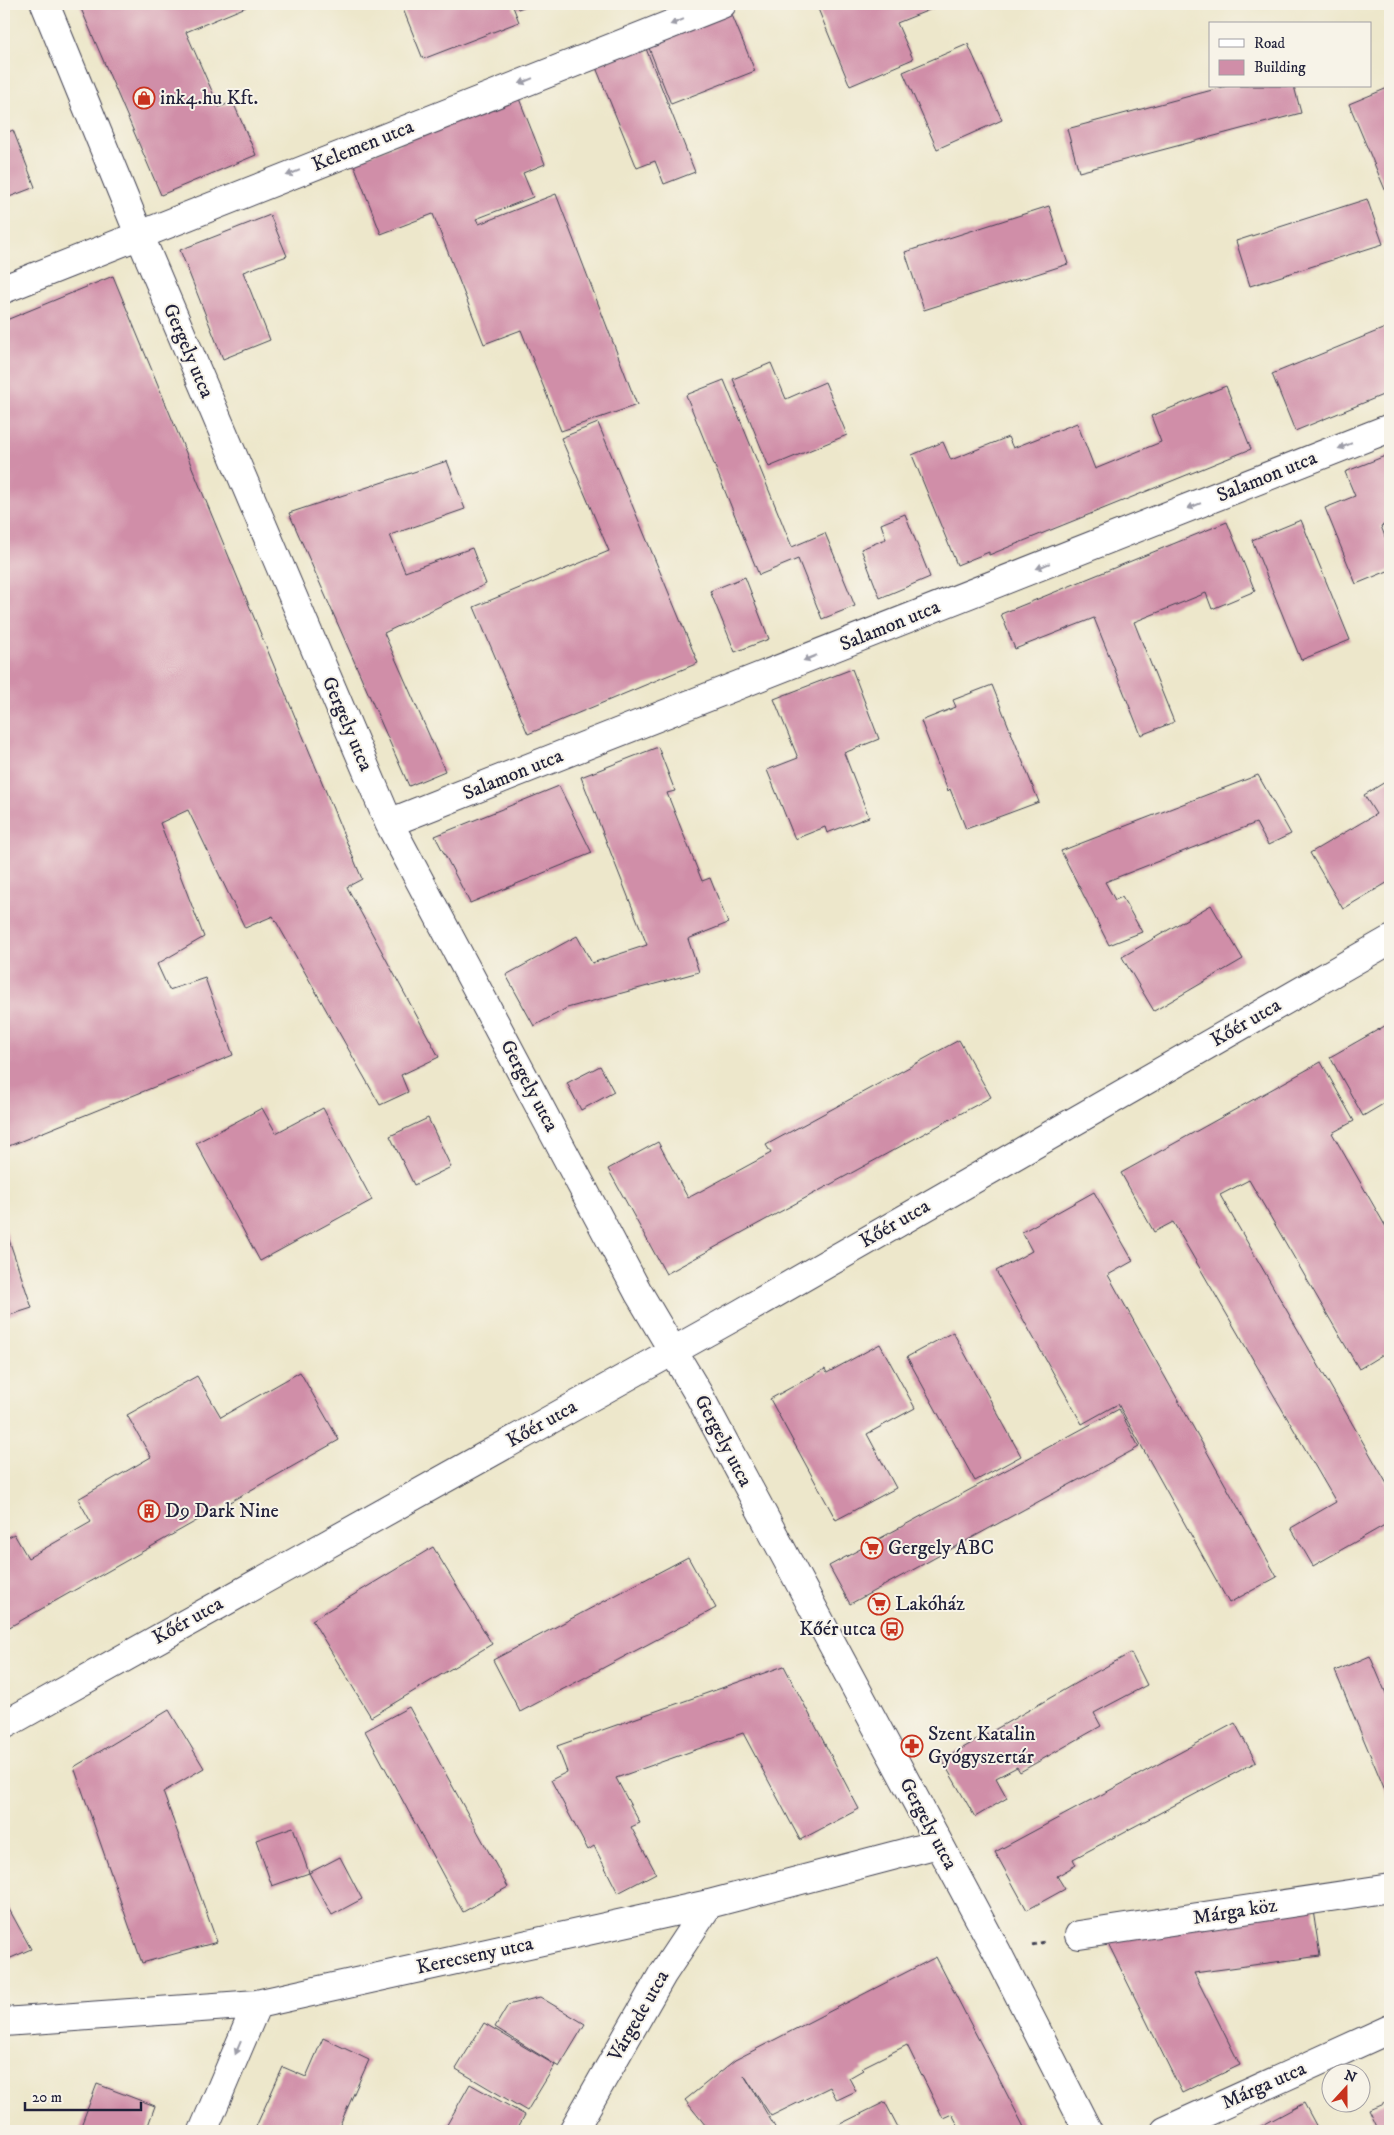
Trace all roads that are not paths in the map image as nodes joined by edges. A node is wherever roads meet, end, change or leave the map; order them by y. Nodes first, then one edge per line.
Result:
1 (44, 4) edge
2 (722, 4) edge
3 (139, 234) junction
4 (4, 289) edge
5 (1390, 428) edge
6 (389, 823) junction
7 (1390, 940) edge
8 (672, 1351) junction
9 (4, 1725) edge
10 (938, 1844) junction
11 (1390, 1888) edge
12 (709, 1904) junction
13 (1079, 1935) road end
14 (257, 2004) junction
15 (4, 2022) edge
16 (1390, 2029) edge
17 (203, 2131) edge
18 (572, 2131) edge
19 (1088, 2131) edge
20 (1165, 2131) edge

1 - 3 street, Gergely utca
2 -> 3 street, Kelemen utca
3 - 4 street, Kelemen utca
3 - 6 street, Gergely utca
5 -> 6 street, Salamon utca
6 - 8 street, Gergely utca
7 - 8 street, Kőér utca
8 - 9 street, Kőér utca
8 - 10 street, Gergely utca
10 - 12 street, Kerecseny utca
10 - 19 street, Gergely utca
11 - 13 street, Márga köz
12 - 14 street, Kerecseny utca
12 - 18 street, Várgede utca
14 - 15 street, Kerecseny utca
14 -> 17 street
16 - 20 street, Márga utca

